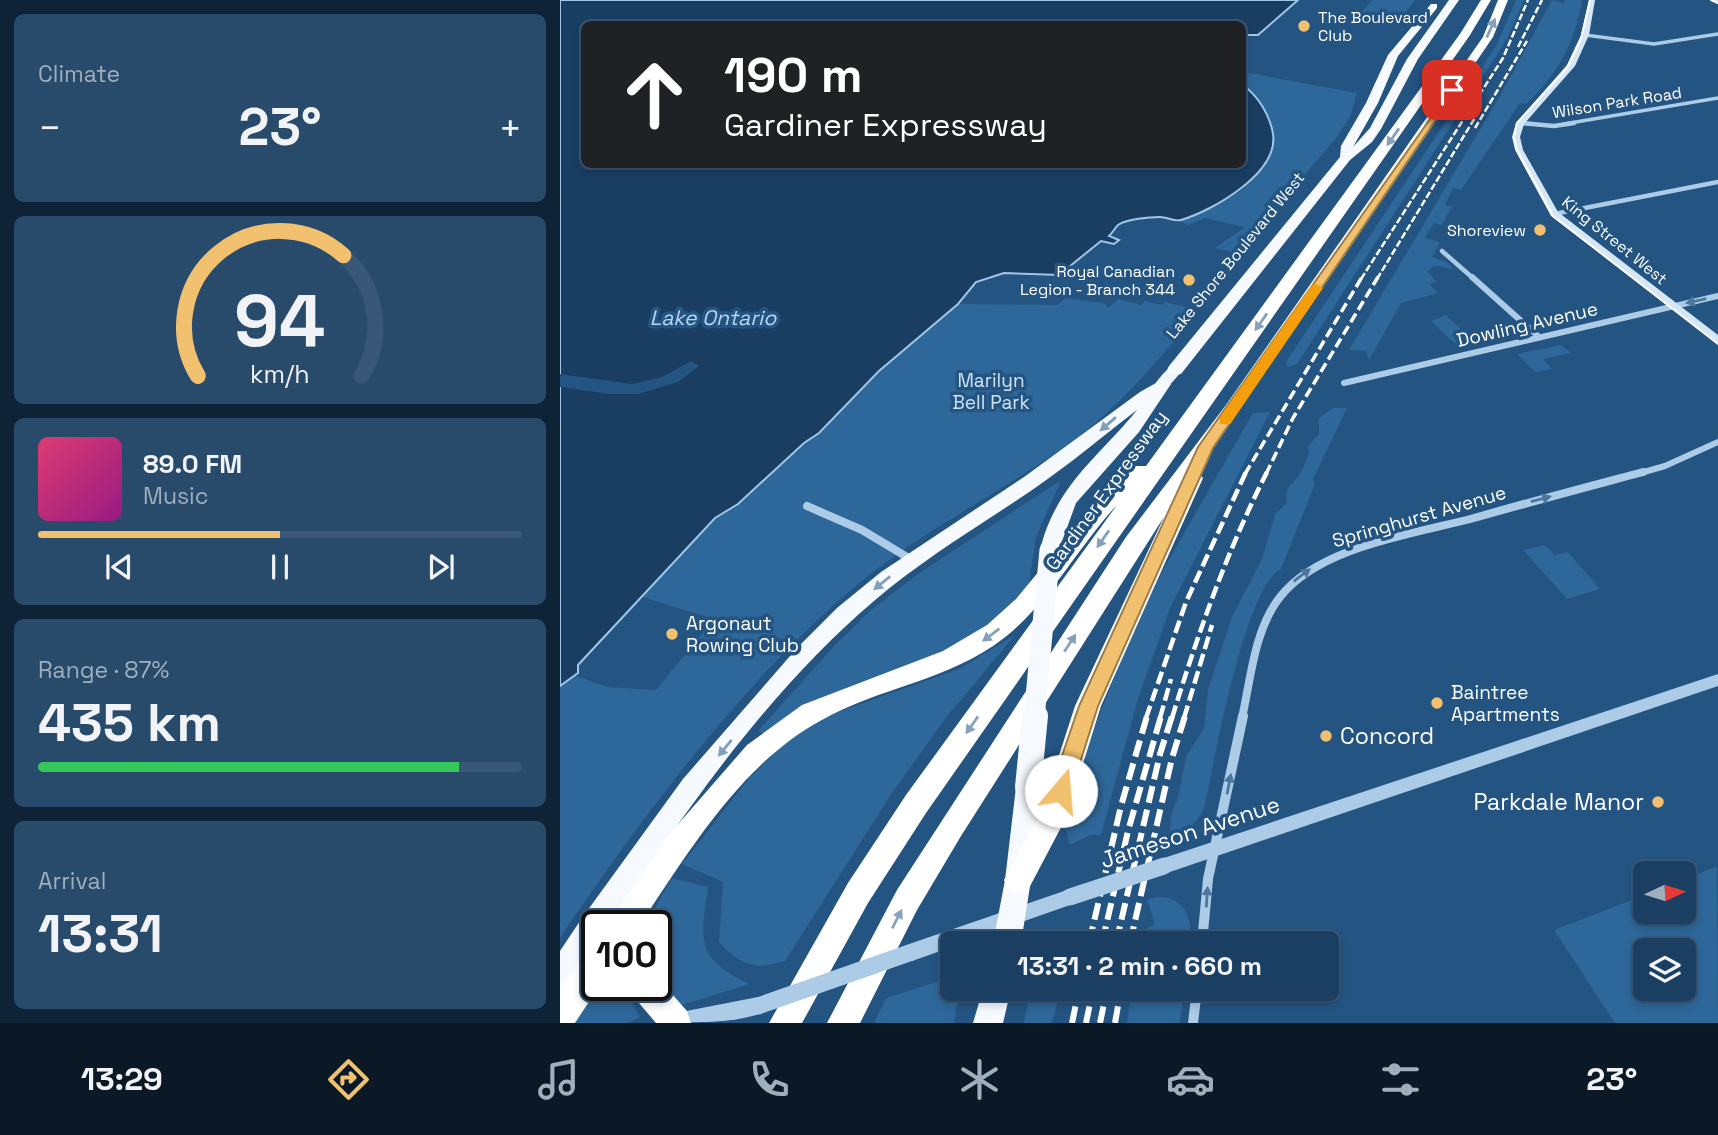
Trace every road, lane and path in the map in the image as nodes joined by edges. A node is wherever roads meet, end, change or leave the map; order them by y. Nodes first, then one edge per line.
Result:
1 (1439, 0) edge
2 (1454, 0) edge
3 (1486, 0) edge
4 (1503, 0) edge
5 (1592, 0) edge
6 (1718, 34) edge
7 (1585, 35) junction
8 (1718, 98) edge
9 (1520, 123) junction
10 (1346, 157) junction
11 (1718, 182) edge
12 (1554, 214) junction
13 (1442, 251) dead end
14 (1718, 296) edge
15 (1673, 307) junction
16 (1539, 337) junction
17 (1718, 341) edge
18 (1169, 377) junction
19 (1344, 383) dead end
20 (1188, 425) junction
21 (1718, 442) edge
22 (1206, 447) junction
23 (807, 506) dead end
24 (912, 560) junction
25 (1718, 680) edge
26 (689, 830) junction
27 (1214, 851) junction
28 (1018, 880) junction
29 (1070, 897) joint
30 (632, 910) edge
31 (646, 910) edge
32 (1012, 915) junction
33 (1009, 931) edge
34 (1203, 931) edge
35 (560, 976) edge
36 (581, 986) edge
37 (657, 1001) edge
38 (994, 1001) edge
39 (1196, 1001) edge
40 (560, 1018) edge
41 (674, 1022) edge
42 (785, 1023) edge
43 (844, 1023) edge
44 (988, 1023) edge
45 (1193, 1023) edge

1 - 10 highway, Lake Shore Boulevard West
2 - 10 highway, Lake Shore Boulevard West
3 -> 20 highway, Gardiner Expressway
22 -> 4 highway
5 - 7 main road
6 - 7 street
7 - 9 main road
8 - 9 street, Wilson Park Road
9 - 12 main road, King Street West
10 - 18 highway, Lake Shore Boulevard West
11 - 12 street
12 - 15 main road, King Street West
13 - 16 street
14 -> 15 street, Dowling Avenue
15 - 16 street, Dowling Avenue
15 - 17 main road, King Street West
16 - 19 street, Dowling Avenue
18 -> 24 highway
18 - 28 highway, bridge
20 -> 26 highway
20 -> 42 highway, Gardiner Expressway
27 -> 21 street, Springhurst Avenue
22 - 28 highway
43 -> 22 highway
23 - 24 street
24 -> 35 highway
25 - 27 street, Jameson Avenue
26 - 30 highway
26 - 31 highway
27 - 29 street, Jameson Avenue, bridge
34 -> 27 street, Springhurst Avenue
28 - 32 highway
29 - 32 street, Jameson Avenue
32 - 33 highway
32 - 41 street, Jameson Avenue, bridge
36 - 40 highway
37 - 41 highway
38 - 44 highway
39 - 45 street

